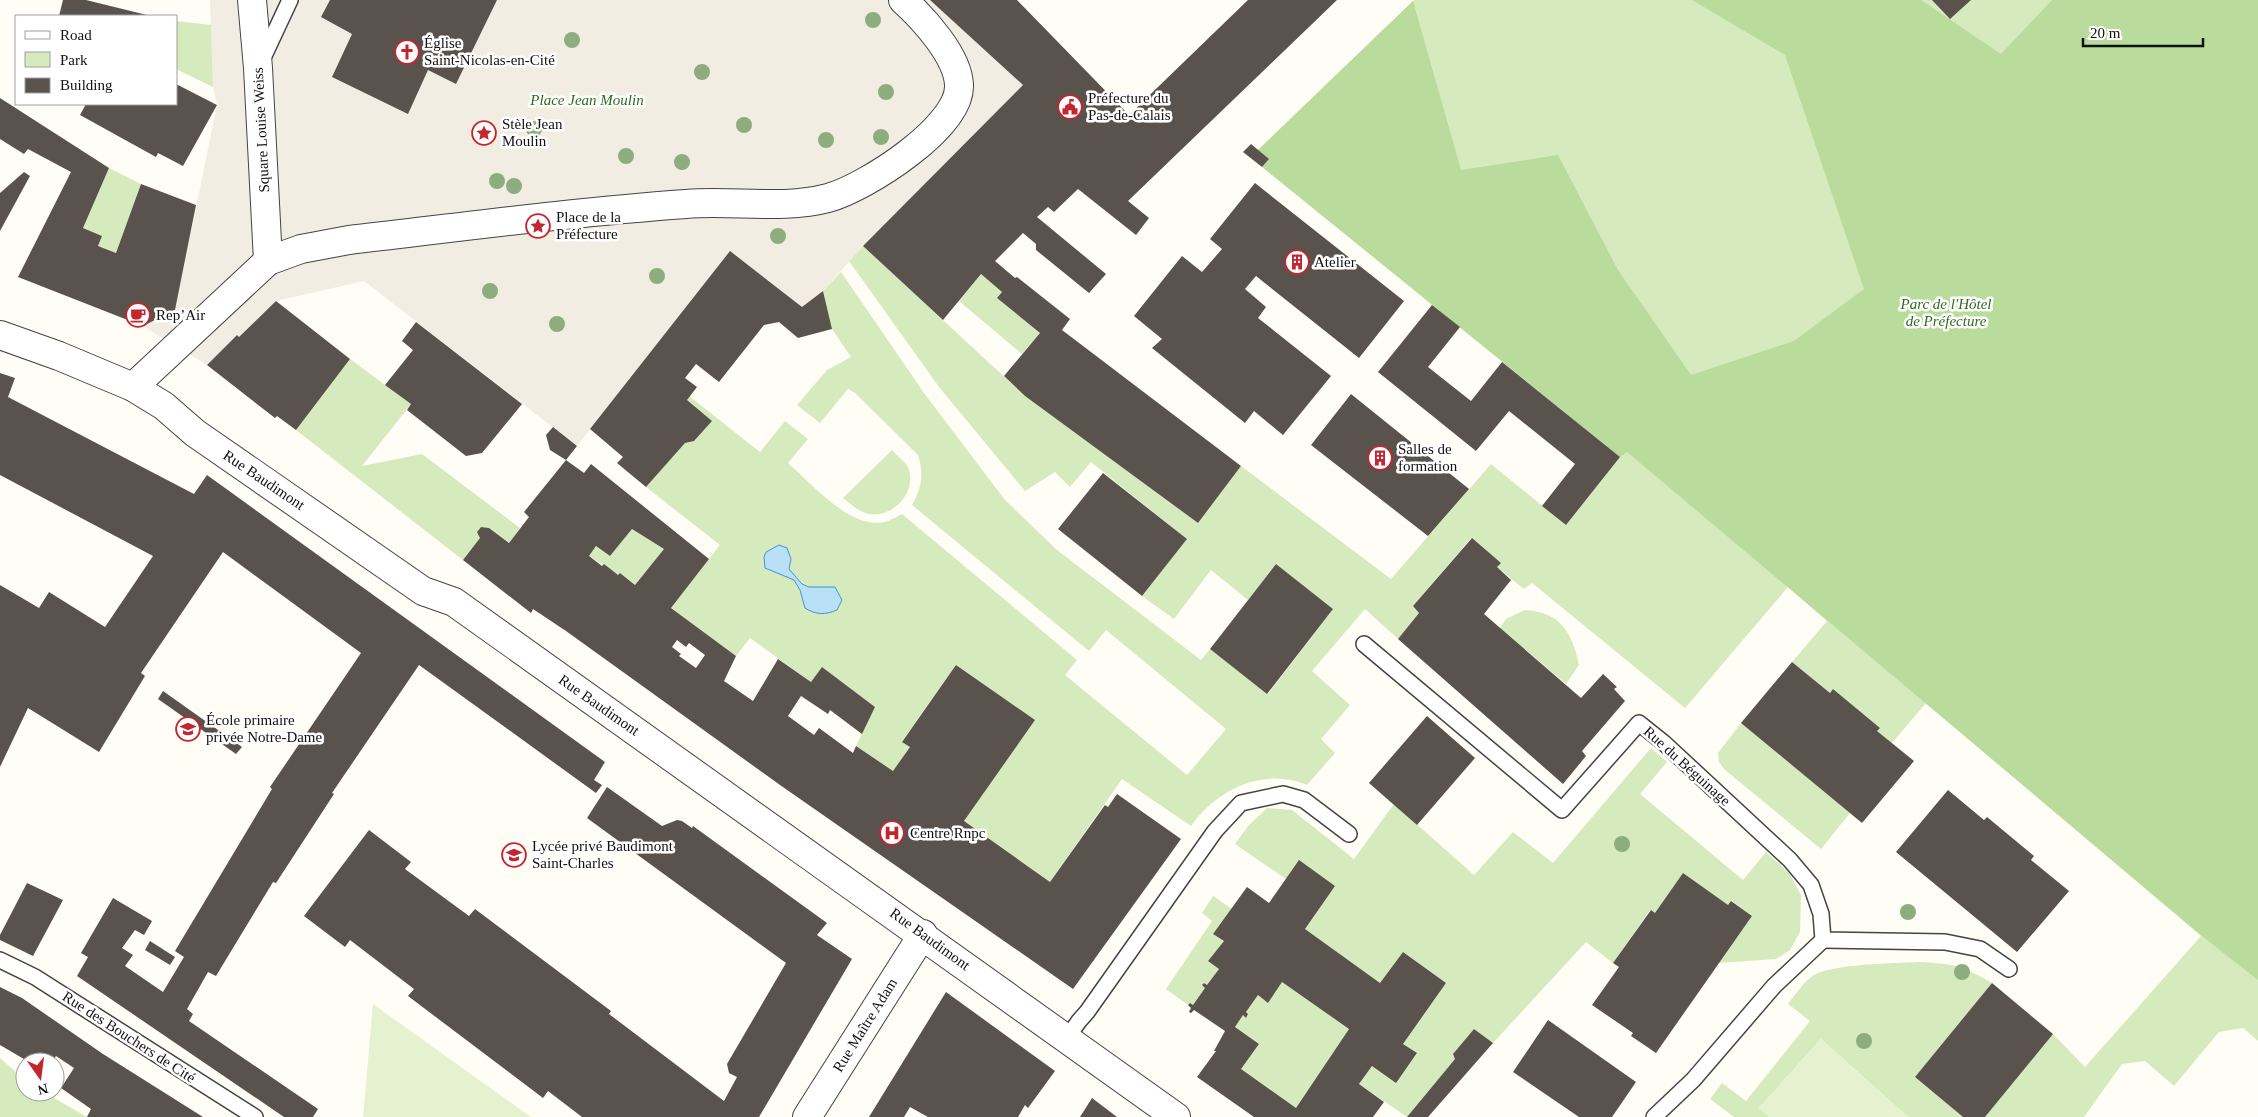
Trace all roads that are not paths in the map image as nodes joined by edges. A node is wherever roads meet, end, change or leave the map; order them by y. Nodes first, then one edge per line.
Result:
1 (252, 0) edge
2 (290, 0) edge
3 (903, 0) edge
4 (258, 68) junction
5 (268, 261) junction
6 (0, 335) edge
7 (133, 387) junction
8 (1364, 644) dead end
9 (1349, 834) dead end
10 (923, 934) junction
11 (1823, 940) junction
12 (0, 960) edge
13 (2009, 969) dead end
14 (1067, 1038) junction
15 (255, 1117) edge
16 (807, 1117) edge
17 (1176, 1117) edge
18 (1654, 1117) edge

1 - 4 street, Square Louise Weiss
2 - 4 lane
3 - 5 street
4 - 5 street, Square Louise Weiss
5 - 7 street
6 - 7 street, Rue Baudimont
7 - 10 street, Rue Baudimont
8 - 11 lane, Rue du Béguinage
9 - 14 lane
10 - 14 street, Rue Baudimont
10 - 16 street, Rue Maître Adam
11 - 13 lane
11 - 18 lane
12 - 15 lane, Rue des Bouchers de Cité
14 - 17 street, Rue Baudimont

